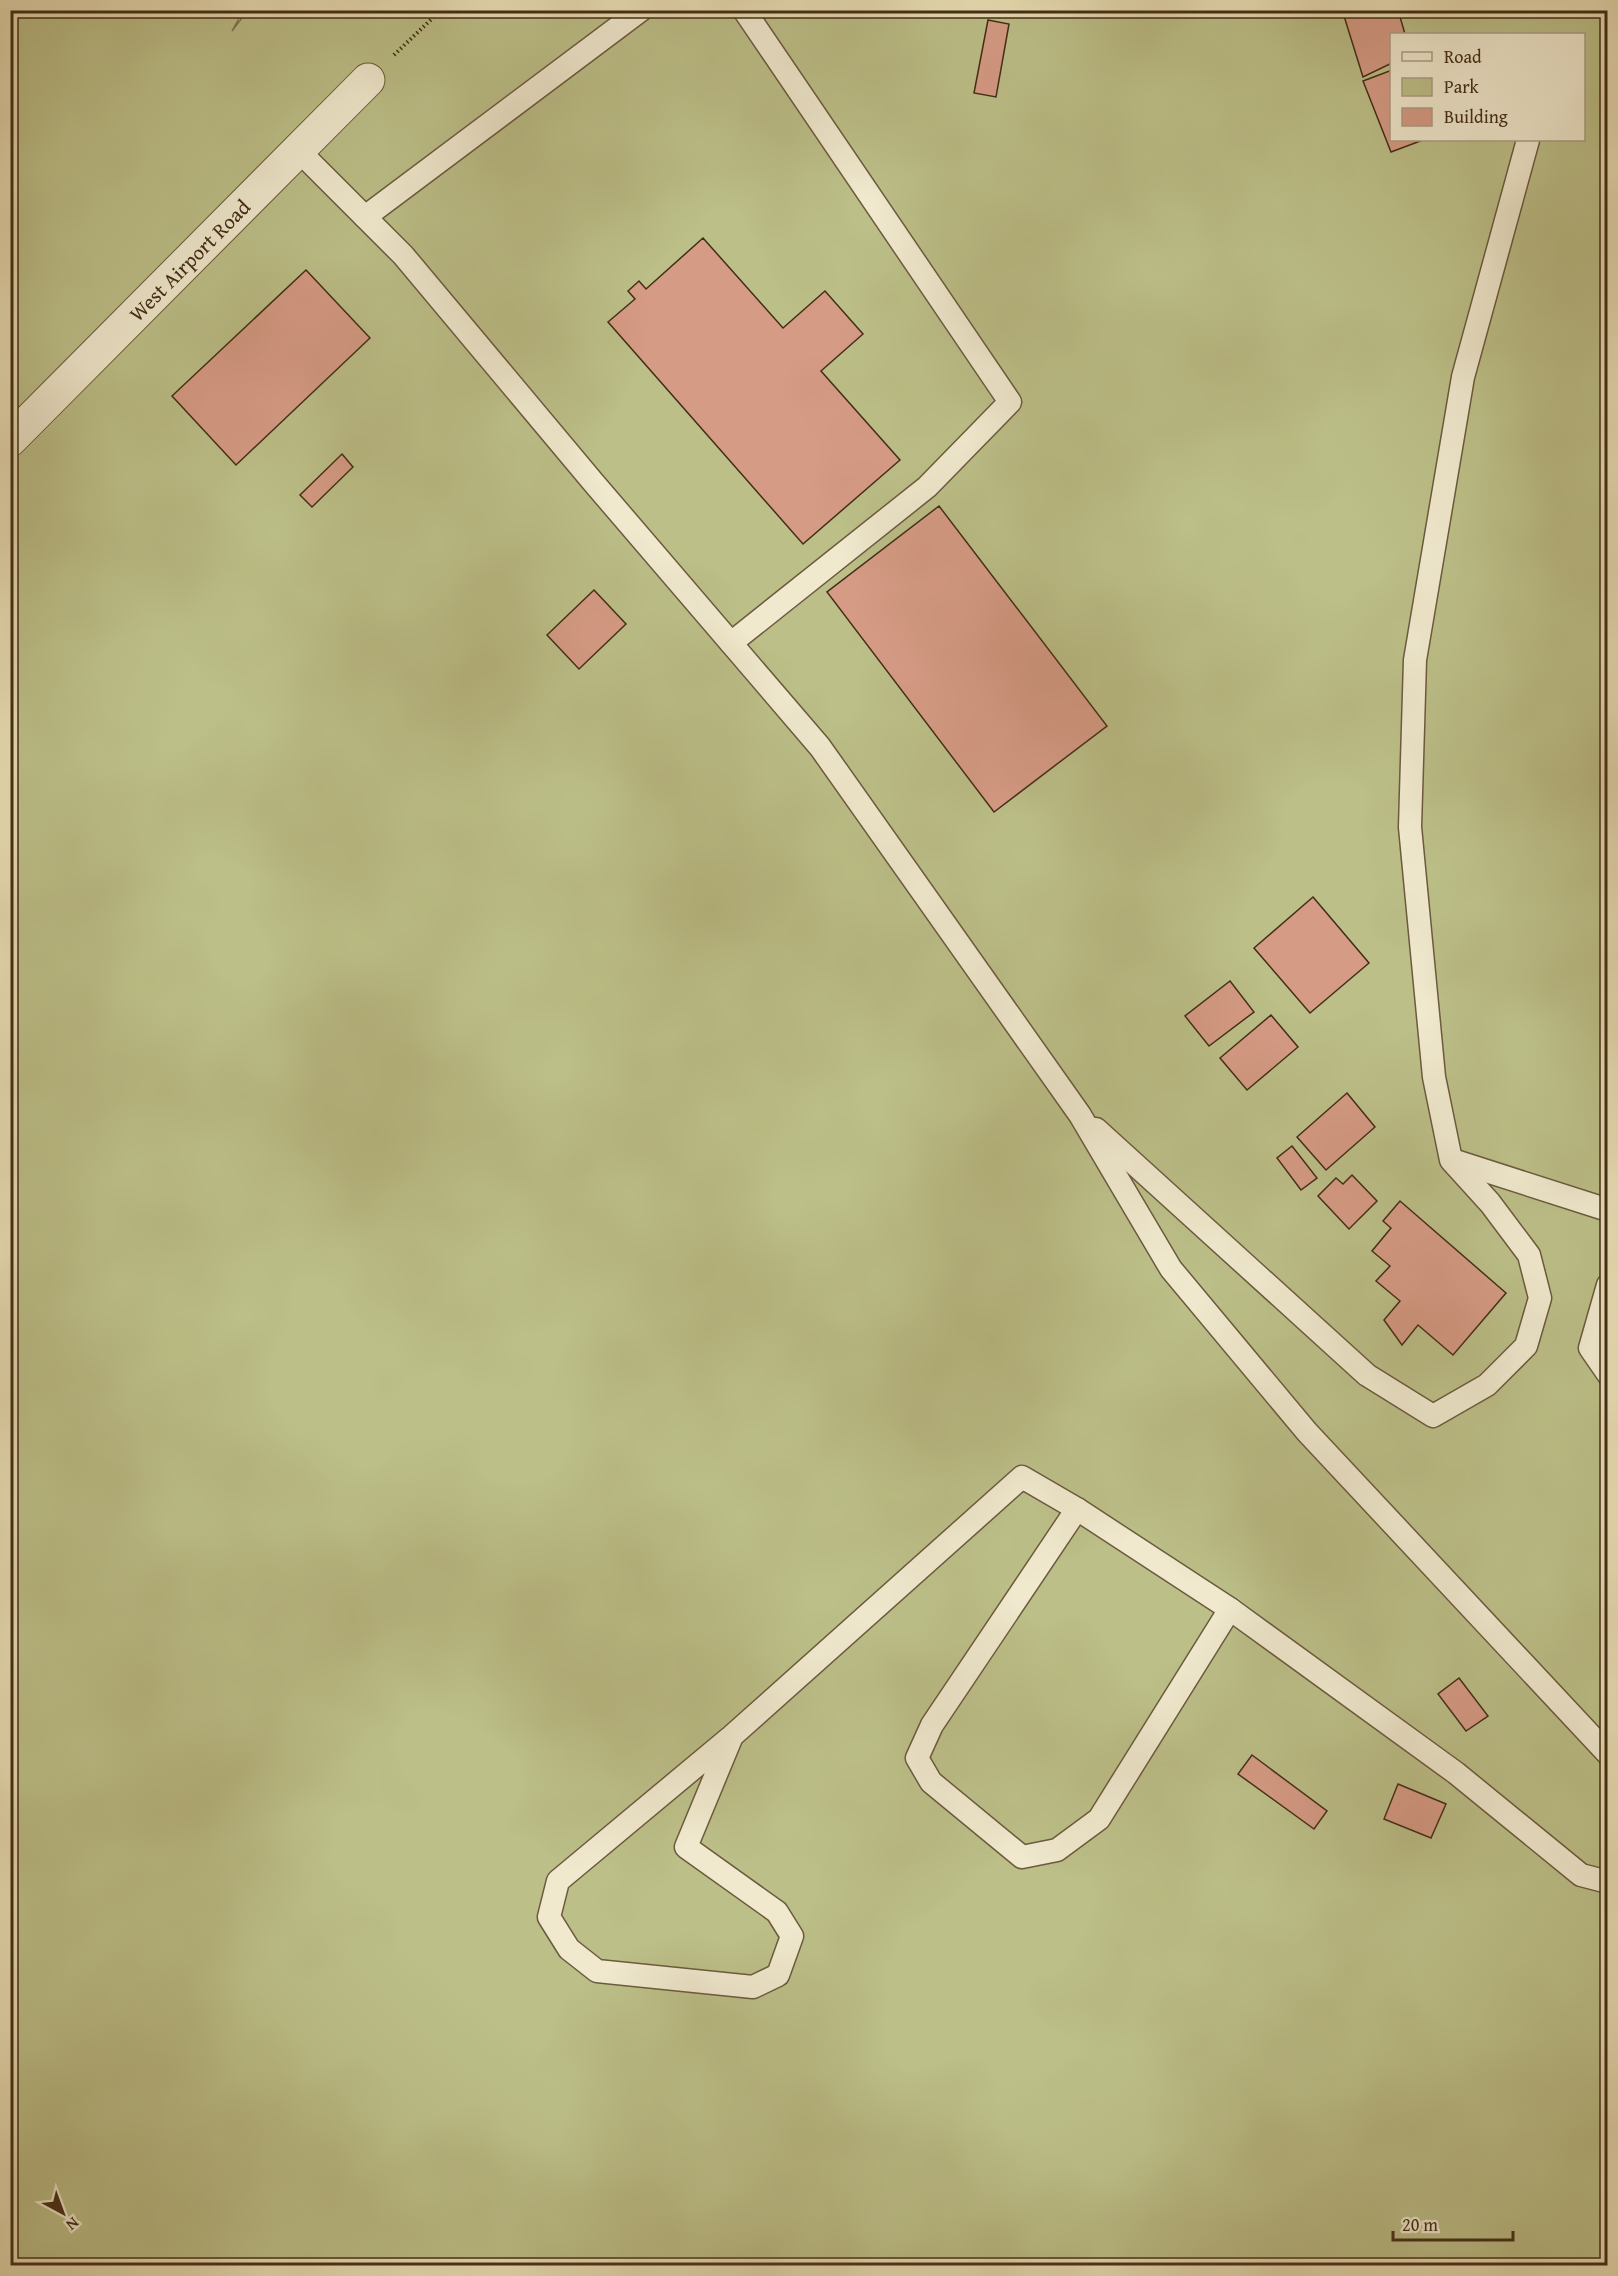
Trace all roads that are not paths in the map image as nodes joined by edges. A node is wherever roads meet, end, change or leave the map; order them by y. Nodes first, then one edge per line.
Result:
1 (641, 10) edge
2 (744, 10) edge
3 (368, 80) road end
4 (1528, 141) edge
5 (299, 151) junction
6 (365, 217) junction
7 (10, 440) edge
8 (731, 643) junction
9 (1080, 1114) junction
10 (1451, 1160) junction
11 (1608, 1210) edge
12 (1608, 1285) edge
13 (1608, 1374) edge
14 (1077, 1509) junction
15 (1230, 1609) junction
16 (732, 1736) junction
17 (1608, 1754) edge
18 (1608, 1882) edge

1 - 6 lane
2 - 8 lane
3 - 5 street, West Airport Road
4 - 10 lane
5 - 6 lane
5 - 7 street, West Airport Road
6 - 8 lane
8 - 9 lane
9 - 10 lane
9 - 17 lane
10 - 11 lane
12 - 13 lane
14 - 15 lane
14 - 15 lane
14 - 16 lane
15 - 18 lane
16 - 16 lane

